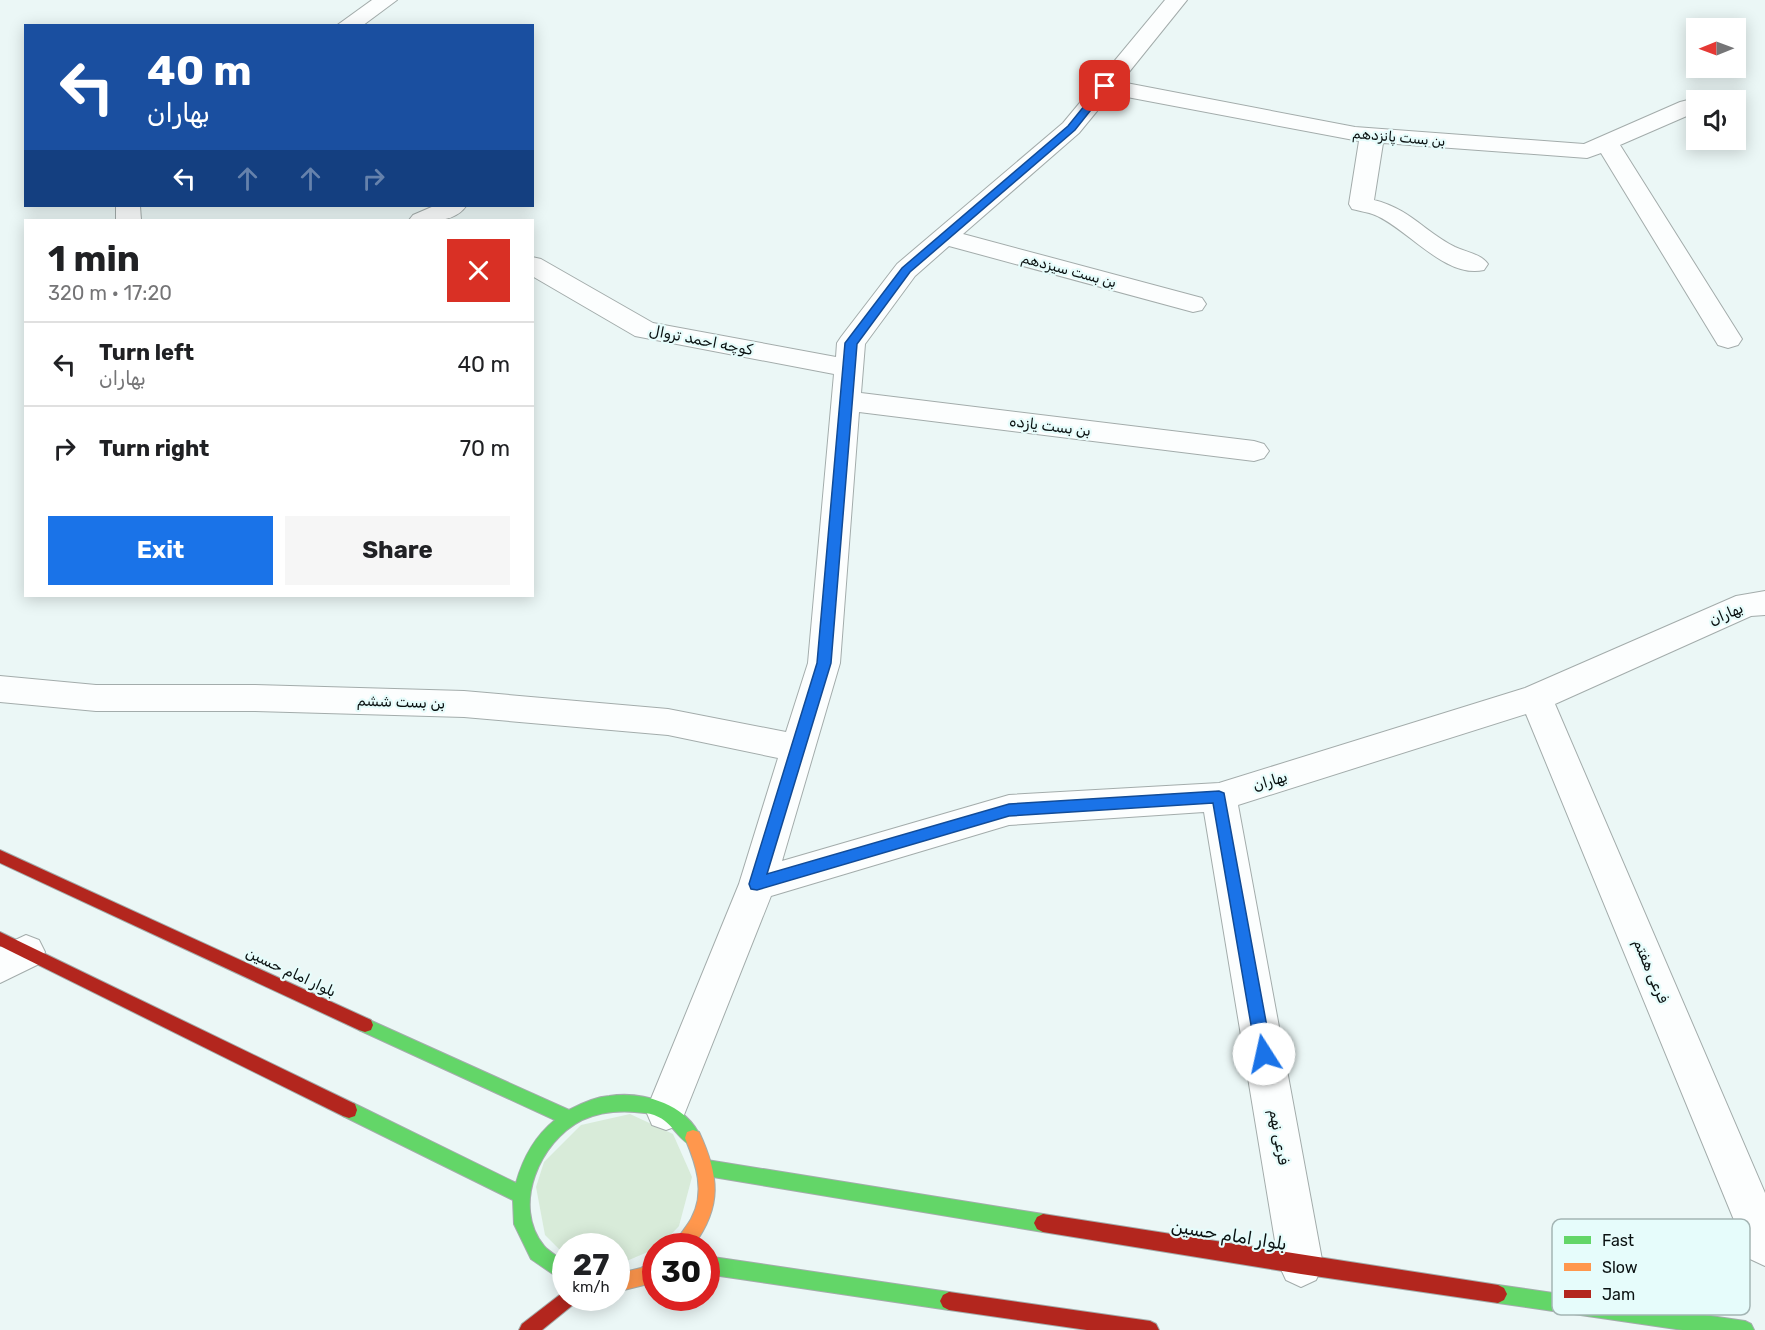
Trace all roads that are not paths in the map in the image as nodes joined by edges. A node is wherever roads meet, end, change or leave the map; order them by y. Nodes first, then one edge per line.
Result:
1 (1176, 0) edge
2 (377, 3) edge
3 (350, 24) edge
4 (1105, 86) junction
5 (1686, 108) edge
6 (1372, 135) junction
7 (1607, 143) junction
8 (452, 207) edge
9 (462, 207) edge
10 (424, 219) edge
11 (471, 219) edge
12 (944, 237) junction
13 (1475, 264) dead end
14 (534, 266) edge
15 (1193, 304) dead end
16 (1728, 339) dead end
17 (849, 368) junction
18 (846, 400) junction
19 (1254, 451) dead end
20 (1765, 603) edge
21 (0, 689) edge
22 (1536, 698) junction
23 (798, 748) junction
24 (1219, 797) junction
25 (0, 856) edge
26 (757, 884) junction
27 (9, 952) edge
28 (666, 1111) junction
29 (568, 1118) junction
30 (707, 1168) junction
31 (521, 1195) junction
32 (692, 1233) edge
33 (1765, 1244) edge
34 (1301, 1265) junction
35 (552, 1266) edge
36 (720, 1267) edge
37 (1552, 1302) edge
38 (552, 1311) edge
39 (1643, 1315) edge
40 (528, 1330) edge
41 (1150, 1330) edge
42 (1745, 1330) edge

1 - 4 street
2 - 3 street
4 - 6 street, بن بست پانزدهم
4 - 12 street
5 - 7 street, بن بست پانزدهم
6 - 7 street, بن بست پانزدهم
6 - 13 street
7 - 16 street
8 - 10 street
9 - 11 street
12 - 15 street, بن بست سیزدهم
12 - 17 street
14 - 17 street, کوچه احمد تروال
17 - 18 street
18 - 19 street, بن بست یازده
18 - 23 street
20 - 22 street, بهاران
21 - 23 street, بن بست ششم
22 - 24 street, بهاران
22 - 33 street, فرعی هفتم
23 - 26 street
24 - 26 street, بهاران
24 - 34 street, فرعی نهم
25 - 29 street, بلوار امام حسین
26 - 28 street
27 - 31 street
28 - 29 street
28 - 30 street
29 - 31 street
30 - 32 street
30 - 34 street, بلوار امام حسین
31 - 35 street
34 - 37 street, بلوار امام حسین
36 - 41 street
38 - 40 street
39 - 42 street, بلوار امام حسین

